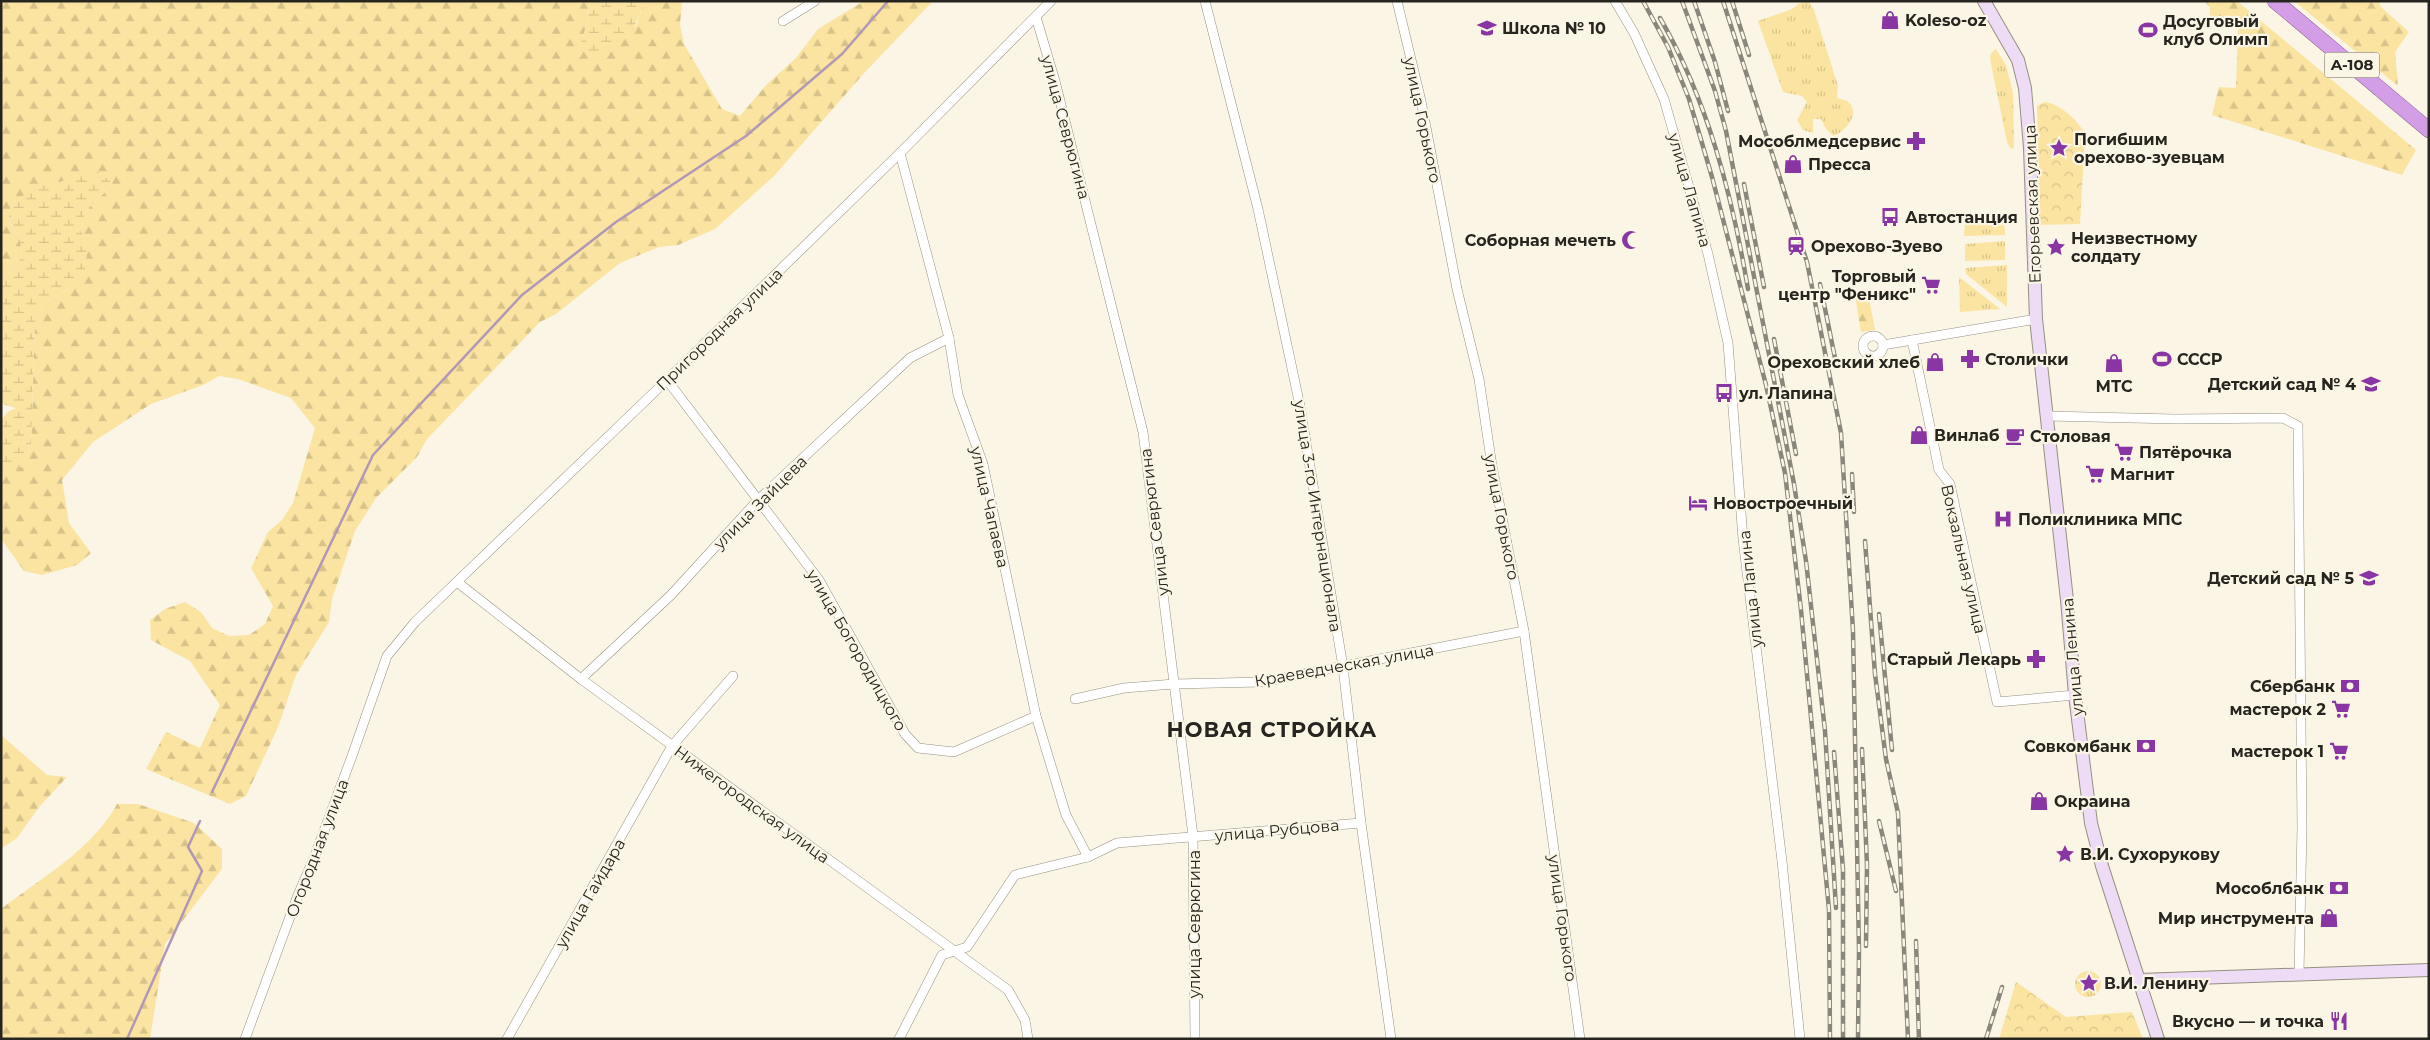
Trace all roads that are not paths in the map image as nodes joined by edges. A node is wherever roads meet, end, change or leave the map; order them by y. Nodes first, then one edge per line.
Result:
1 (815, 1) edge
2 (1051, 1) edge
3 (1205, 1) edge
4 (1397, 1) edge
5 (1615, 1) edge
6 (1984, 1) edge
7 (2275, 1) edge
8 (1036, 17) junction
9 (783, 21) dead end
10 (2429, 130) edge
11 (900, 153) junction
12 (2036, 320) junction
13 (949, 338) junction
14 (1912, 340) junction
15 (1883, 345) dead end
16 (667, 380) junction
17 (2048, 416) junction
18 (758, 500) junction
19 (457, 582) junction
20 (1524, 631) junction
21 (387, 656) joint
22 (1343, 667) junction
23 (733, 676) dead end
24 (581, 679) junction
25 (1174, 684) junction
26 (2075, 695) junction
27 (1075, 699) dead end
28 (1036, 716) junction
29 (672, 746) junction
30 (1361, 823) junction
31 (1193, 836) junction
32 (1088, 857) junction
33 (954, 951) junction
34 (2429, 970) edge
35 (2299, 974) junction
36 (2139, 980) junction
37 (245, 1039) edge
38 (507, 1039) edge
39 (899, 1039) edge
40 (1028, 1039) edge
41 (1194, 1039) edge
42 (1392, 1039) edge
43 (1580, 1039) edge
44 (1800, 1039) edge
45 (2158, 1039) edge

1 - 9 street
2 - 8 street, Пригородная улица
3 - 22 street, улица 3-го Интернационала
4 - 20 street, улица Горького
5 - 44 street, улица Лапина
6 - 12 main road, Егорьевская улица
7 - 10 highway, А-108
8 - 11 street, Пригородная улица
8 - 25 street, улица Севрюгина
11 - 13 street, улица Чапаева
11 - 16 street, Пригородная улица
12 - 14 street
12 - 17 main road, Егорьевская улица
13 - 18 street, улица Зайцева
13 - 28 street, улица Чапаева
14 - 15 street
14 - 26 street, Вокзальная улица
16 - 18 street, улица Богородицкого
16 - 19 street, Пригородная улица
17 - 26 main road, улица Ленина
17 - 35 street
18 - 24 street, улица Зайцева
18 - 28 street, улица Богородицкого
19 - 21 street, Пригородная улица
19 - 24 street, Нижегородская улица
20 - 22 street, Краеведческая улица
20 - 43 street, улица Горького
21 - 37 street, Огородная улица
22 - 25 street, Краеведческая улица
22 - 30 street, улица 3-го Интернационала
23 - 29 street, улица Гайдара
24 - 29 street, Нижегородская улица
25 - 27 street, Краеведческая улица
25 - 31 street, улица Севрюгина
26 - 36 main road, улица Ленина
28 - 32 street, улица Чапаева
29 - 33 street, Нижегородская улица
29 - 38 street, улица Гайдара
30 - 31 street, улица Рубцова
30 - 42 street, улица 3-го Интернационала
31 - 32 street, улица Рубцова
31 - 41 street, улица Севрюгина
32 - 33 street, улица Рубцова
33 - 39 street, улица Рубцова
33 - 40 street, Нижегородская улица
34 - 35 main road
35 - 36 main road
36 - 45 main road, улица Ленина

